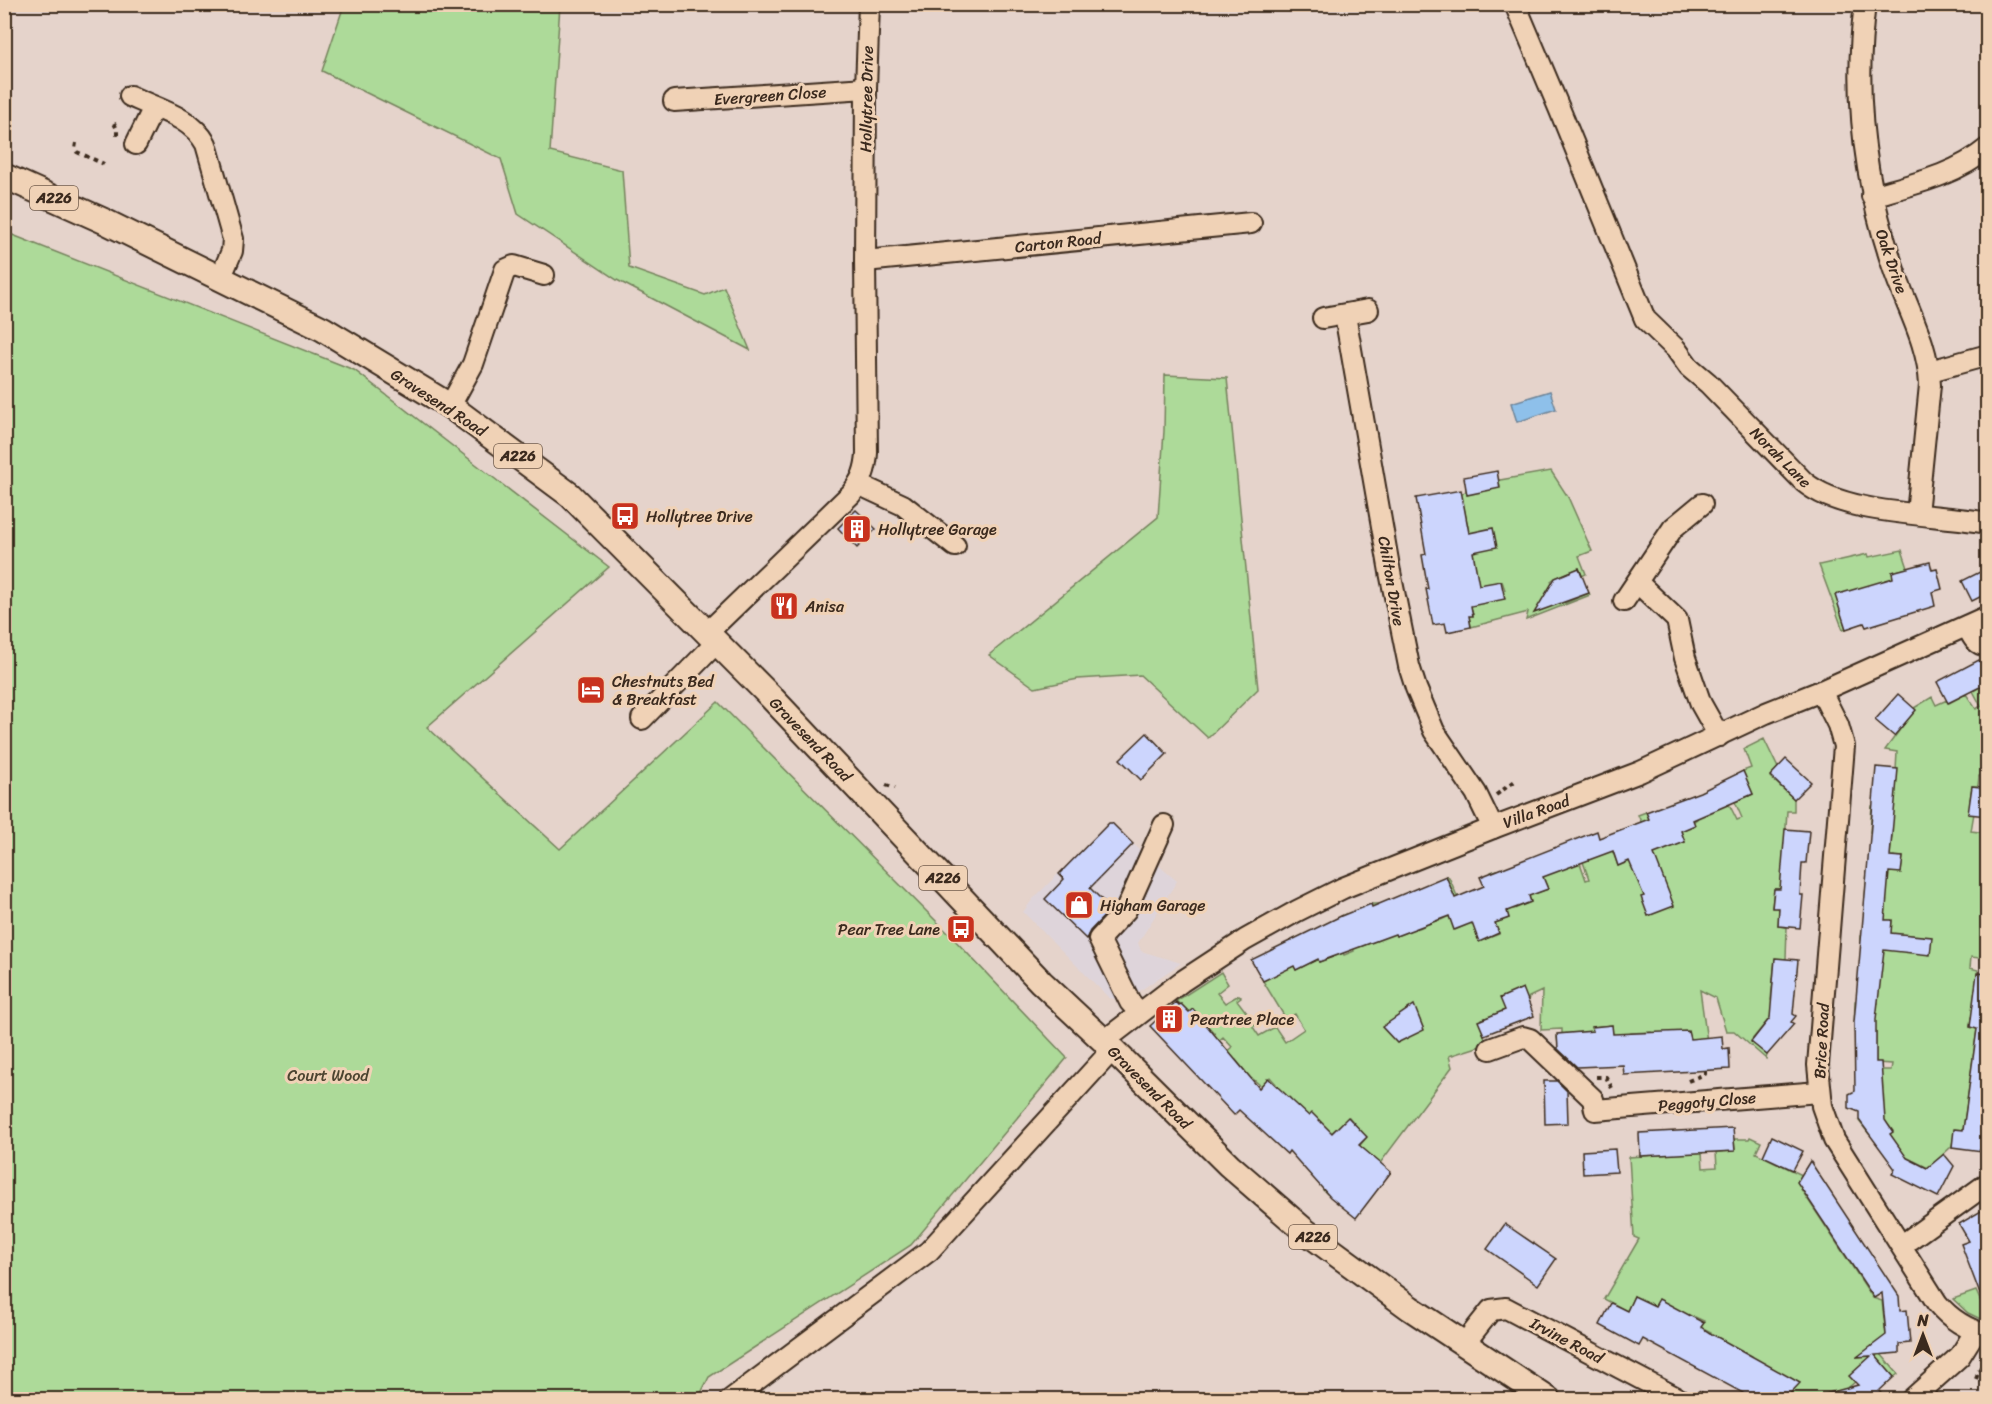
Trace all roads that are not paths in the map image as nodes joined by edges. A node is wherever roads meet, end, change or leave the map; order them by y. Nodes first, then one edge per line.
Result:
1 (868, 4) edge
2 (1515, 4) edge
3 (1865, 4) edge
4 (866, 88) junction
5 (130, 96) dead end
6 (674, 101) dead end
7 (154, 107) junction
8 (136, 144) dead end
9 (1988, 148) edge
10 (4, 176) edge
11 (1872, 196) junction
12 (1251, 223) dead end
13 (865, 261) junction
14 (544, 275) dead end
15 (220, 279) junction
16 (1368, 310) dead end
17 (1345, 315) junction
18 (1323, 318) dead end
19 (1673, 323) dead end
20 (1676, 349) junction
21 (1988, 355) edge
22 (1930, 371) junction
23 (450, 406) junction
24 (858, 484) junction
25 (1702, 504) dead end
26 (1917, 514) junction
27 (1988, 523) edge
28 (955, 546) dead end
29 (1638, 583) junction
30 (1624, 602) dead end
31 (1988, 616) edge
32 (1967, 626) junction
33 (712, 637) junction
34 (1988, 646) edge
35 (1821, 691) junction
36 (642, 719) dead end
37 (1719, 736) junction
38 (1164, 825) dead end
39 (1493, 828) junction
40 (1139, 1012) junction
41 (1109, 1045) junction
42 (1490, 1049) dead end
43 (1820, 1092) junction
44 (1988, 1184) edge
45 (1902, 1245) junction
46 (1981, 1333) edge
47 (1464, 1344) junction
48 (730, 1400) edge
49 (1549, 1400) edge
50 (1681, 1400) edge
51 (1911, 1400) edge

1 - 4 street, Hollytree Drive
2 - 20 street, Norah Lane
3 - 11 street, Oak Drive
4 - 6 street, Evergreen Close
4 - 13 street, Hollytree Drive
5 - 7 street
7 - 8 street
7 - 15 street
9 - 11 street
10 - 15 main road, Gravesend Road / A226
11 - 22 street, Oak Drive
12 - 13 street, Carton Road
13 - 24 street, Hollytree Drive
14 - 23 street
15 - 23 main road, Gravesend Road / A226
16 - 17 street
17 - 18 street
17 - 39 street, Chilton Drive
19 - 20 street
20 - 26 street, Norah Lane
21 - 22 street
22 - 26 street, Oak Drive
23 - 33 main road, Gravesend Road / A226
24 - 28 street
24 - 33 street, Hollytree Drive
25 - 29 street
26 - 27 street, Norah Lane
29 - 30 street
29 - 37 street
31 - 32 street, Villa Road
32 - 34 street
32 - 35 street, Villa Road
33 - 36 street, Hollytree Drive
33 - 41 main road, Gravesend Road / A226
35 - 37 street, Villa Road
35 - 43 street, Brice Road
37 - 39 street, Villa Road
38 - 40 street
39 - 40 street, Villa Road
40 - 41 street, Villa Road
41 - 47 main road, Gravesend Road / A226
41 - 48 street
42 - 43 street, Peggoty Close
43 - 45 street, Brice Road
44 - 45 street
45 - 46 street, Brice Road
46 - 51 street
47 - 49 main road, Gravesend Road / A226
47 - 50 street, Irvine Road

